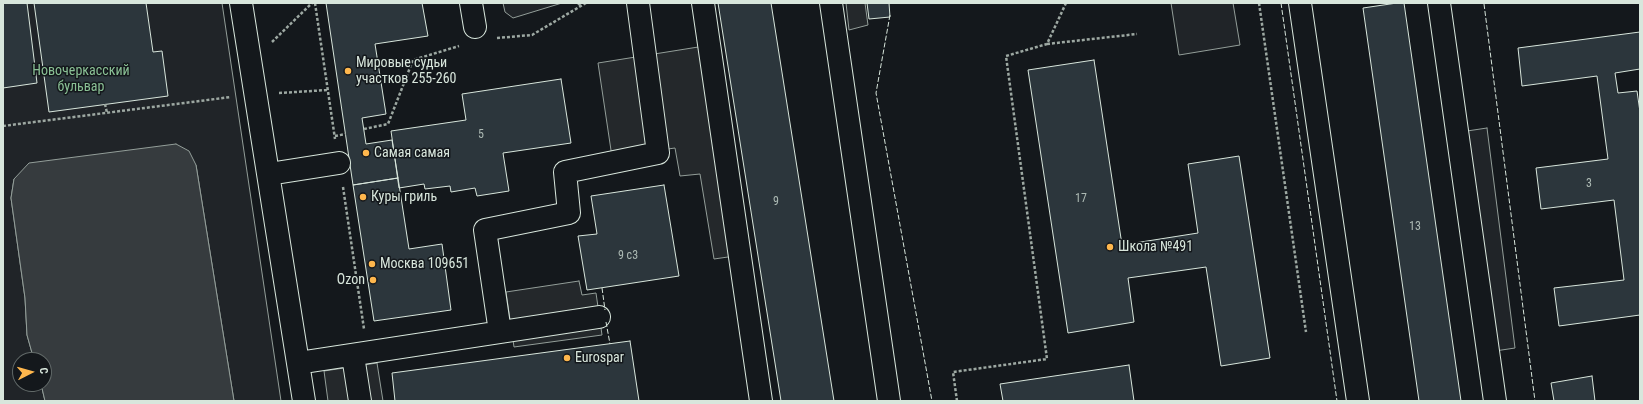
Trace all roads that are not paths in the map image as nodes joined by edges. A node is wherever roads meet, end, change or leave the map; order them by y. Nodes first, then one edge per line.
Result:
1 (242, 3) edge
2 (471, 3) edge
3 (638, 3) edge
4 (703, 3) edge
5 (831, 3) edge
6 (1300, 3) edge
7 (1439, 3) edge
8 (482, 33) road end
9 (339, 163) road end
10 (269, 174) junction
11 (599, 317) dead end
12 (500, 332) junction
13 (361, 354) junction
14 (298, 363) junction
15 (304, 401) edge
16 (360, 401) edge
17 (761, 401) edge
18 (889, 401) edge
19 (1358, 401) edge
20 (1495, 401) edge

1 - 10 street
2 - 8 street
3 - 12 street
4 - 17 street
5 - 18 street
6 - 19 street
7 - 20 street
9 - 10 street
10 - 14 street
11 - 12 street
12 - 13 street
13 - 14 street
13 - 16 street
14 - 15 street

